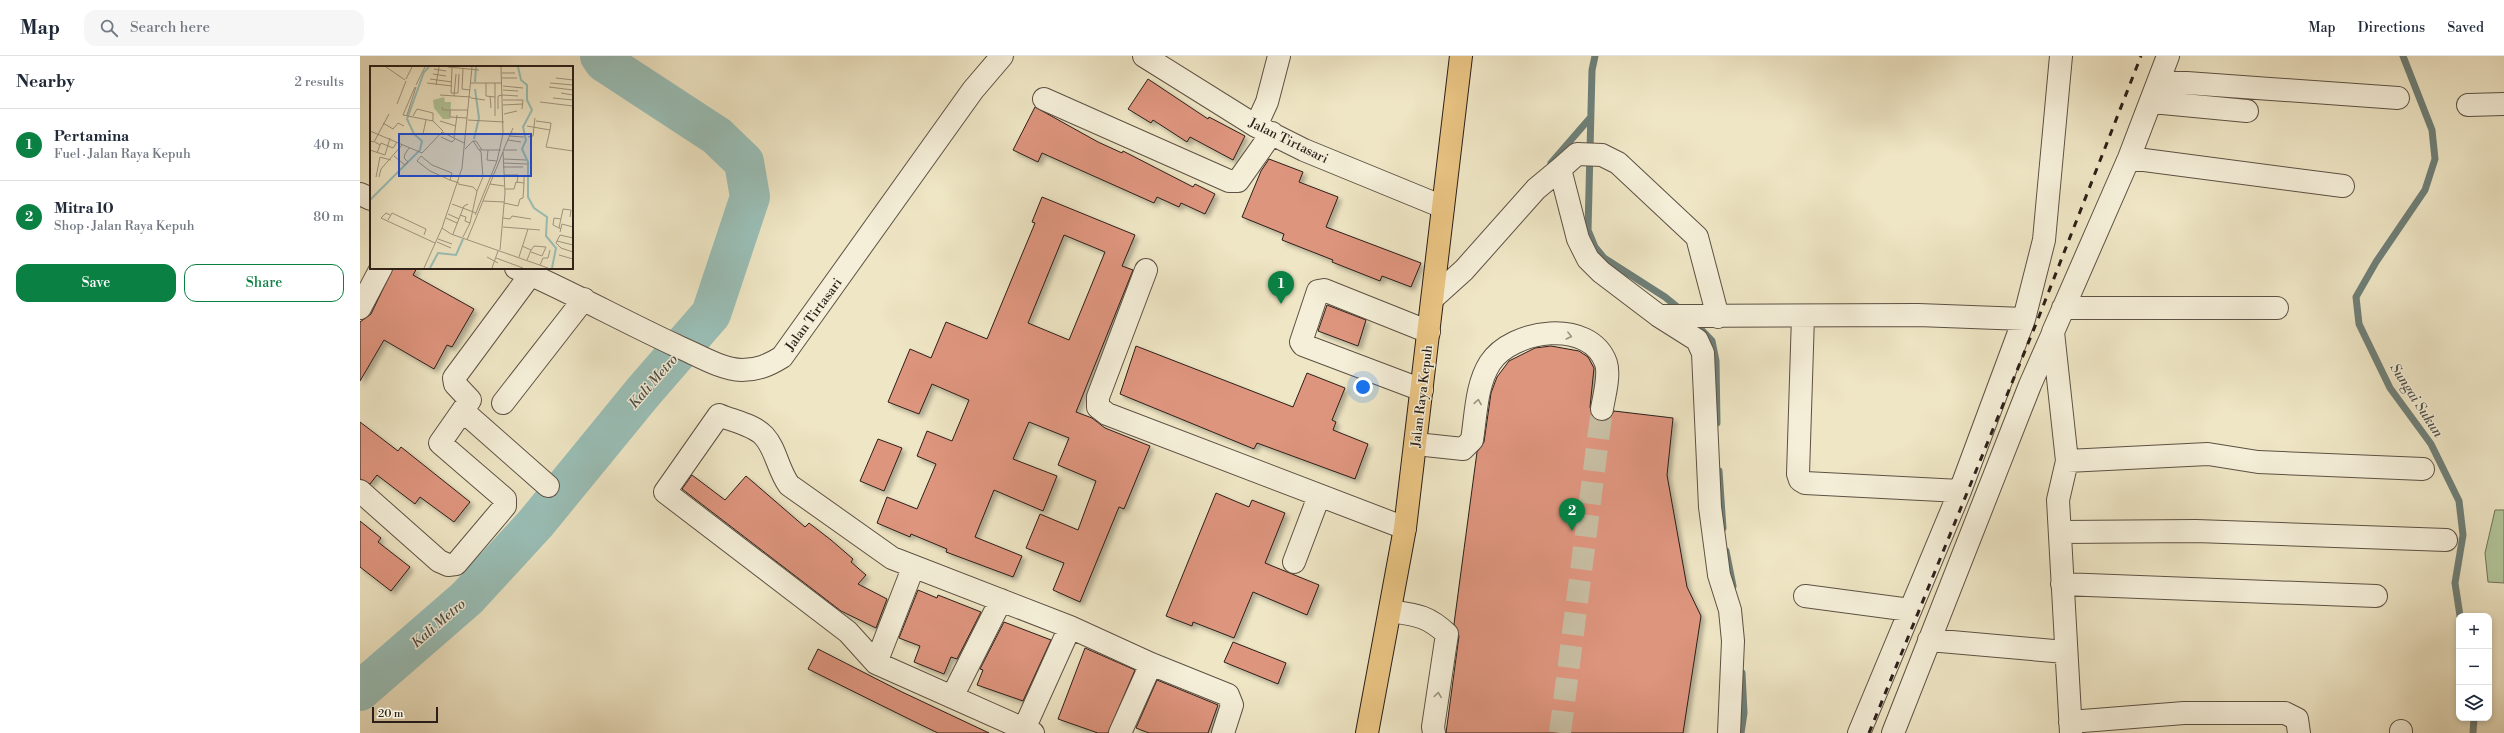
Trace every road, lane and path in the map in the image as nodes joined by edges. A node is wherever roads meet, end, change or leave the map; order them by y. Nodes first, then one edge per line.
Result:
1 (1002, 56) edge
2 (1144, 56) edge
3 (1279, 56) edge
4 (1461, 56) edge
5 (2061, 56) edge
6 (2168, 56) edge
7 (2159, 81) junction
8 (2398, 98) dead end
9 (1044, 99) dead end
10 (2152, 102) junction
11 (2504, 104) edge
12 (2468, 105) dead end
13 (2247, 111) dead end
14 (1264, 129) junction
15 (2130, 158) junction
16 (1560, 169) junction
17 (2343, 186) dead end
18 (360, 194) edge
19 (370, 199) edge
20 (1443, 207) junction
21 (380, 269) edge
22 (1146, 270) dead end
23 (524, 271) edge
24 (1433, 298) junction
25 (584, 300) junction
26 (360, 308) edge
27 (2063, 308) junction
28 (2277, 308) dead end
29 (1659, 316) junction
30 (1712, 316) junction
31 (1803, 316) junction
32 (2024, 319) junction
33 (1429, 332) junction
34 (2054, 332) junction
35 (1422, 390) junction
36 (503, 403) dead end
37 (1602, 409) tunnel mouth
38 (463, 412) junction
39 (1416, 444) junction
40 (2067, 461) junction
41 (2423, 470) dead end
42 (548, 486) dead end
43 (360, 491) edge
44 (1960, 491) junction
45 (1319, 496) junction
46 (1405, 528) junction
47 (2061, 532) junction
48 (2446, 540) dead end
49 (1294, 562) dead end
50 (913, 568) junction
51 (2062, 584) junction
52 (1805, 596) dead end
53 (2376, 596) dead end
54 (1001, 600) junction
55 (1910, 610) junction
56 (1391, 611) junction
57 (1070, 627) junction
58 (1930, 640) junction
59 (2065, 652) junction
60 (876, 663) junction
61 (1151, 664) junction
62 (952, 697) junction
63 (2070, 728) edge
64 (1028, 731) edge
65 (1120, 733) edge
66 (1223, 733) edge
67 (1367, 733) edge
68 (1434, 733) edge
69 (1729, 733) edge
70 (1858, 733) edge
71 (1893, 733) edge
72 (2299, 733) edge

1 - 25 street, Jalan Tirtasari
2 - 14 street, Jalan Tirtasari
3 - 14 street
4 - 20 main road, Jalan Raya Kepuh
5 - 32 street
6 - 7 street
7 - 8 street
7 - 10 street
9 - 14 street
10 - 13 street
10 - 15 street
11 - 12 street
14 - 20 street, Jalan Tirtasari
15 - 17 street
15 - 27 street
16 - 24 street
16 - 29 street
16 - 30 street
18 - 19 street
20 - 24 main road, Jalan Raya Kepuh
21 - 26 street
22 - 45 street
23 - 25 street, Jalan Tirtasari
23 - 38 street
24 - 33 main road, Jalan Raya Kepuh
25 - 36 street
27 - 28 street
27 - 34 street
29 - 30 street
29 - 69 street
30 - 31 street
31 - 32 street
31 - 44 street
32 - 44 street
33 - 35 main road, Jalan Raya Kepuh
33 - 35 street
34 - 40 street
34 - 58 street
35 - 39 main road, Jalan Raya Kepuh
39 -> 37 street
38 - 42 street
38 - 43 street
39 - 46 main road, Jalan Raya Kepuh
40 - 41 street
40 - 47 street
44 - 55 street
45 - 46 street
45 - 49 street
46 - 56 main road, Jalan Raya Kepuh
47 - 48 street
47 - 51 street
50 - 54 street
50 - 60 street
50 - 60 street
51 - 53 street
51 - 59 street
52 - 55 street
54 - 57 street
54 - 62 street
55 - 70 street
56 - 67 main road, Jalan Raya Kepuh
68 -> 56 street
57 - 61 street
57 - 64 street
58 - 59 street
58 - 71 street
59 - 63 street
60 - 62 street
61 - 65 street
61 - 66 street
62 - 64 street
63 - 72 street

